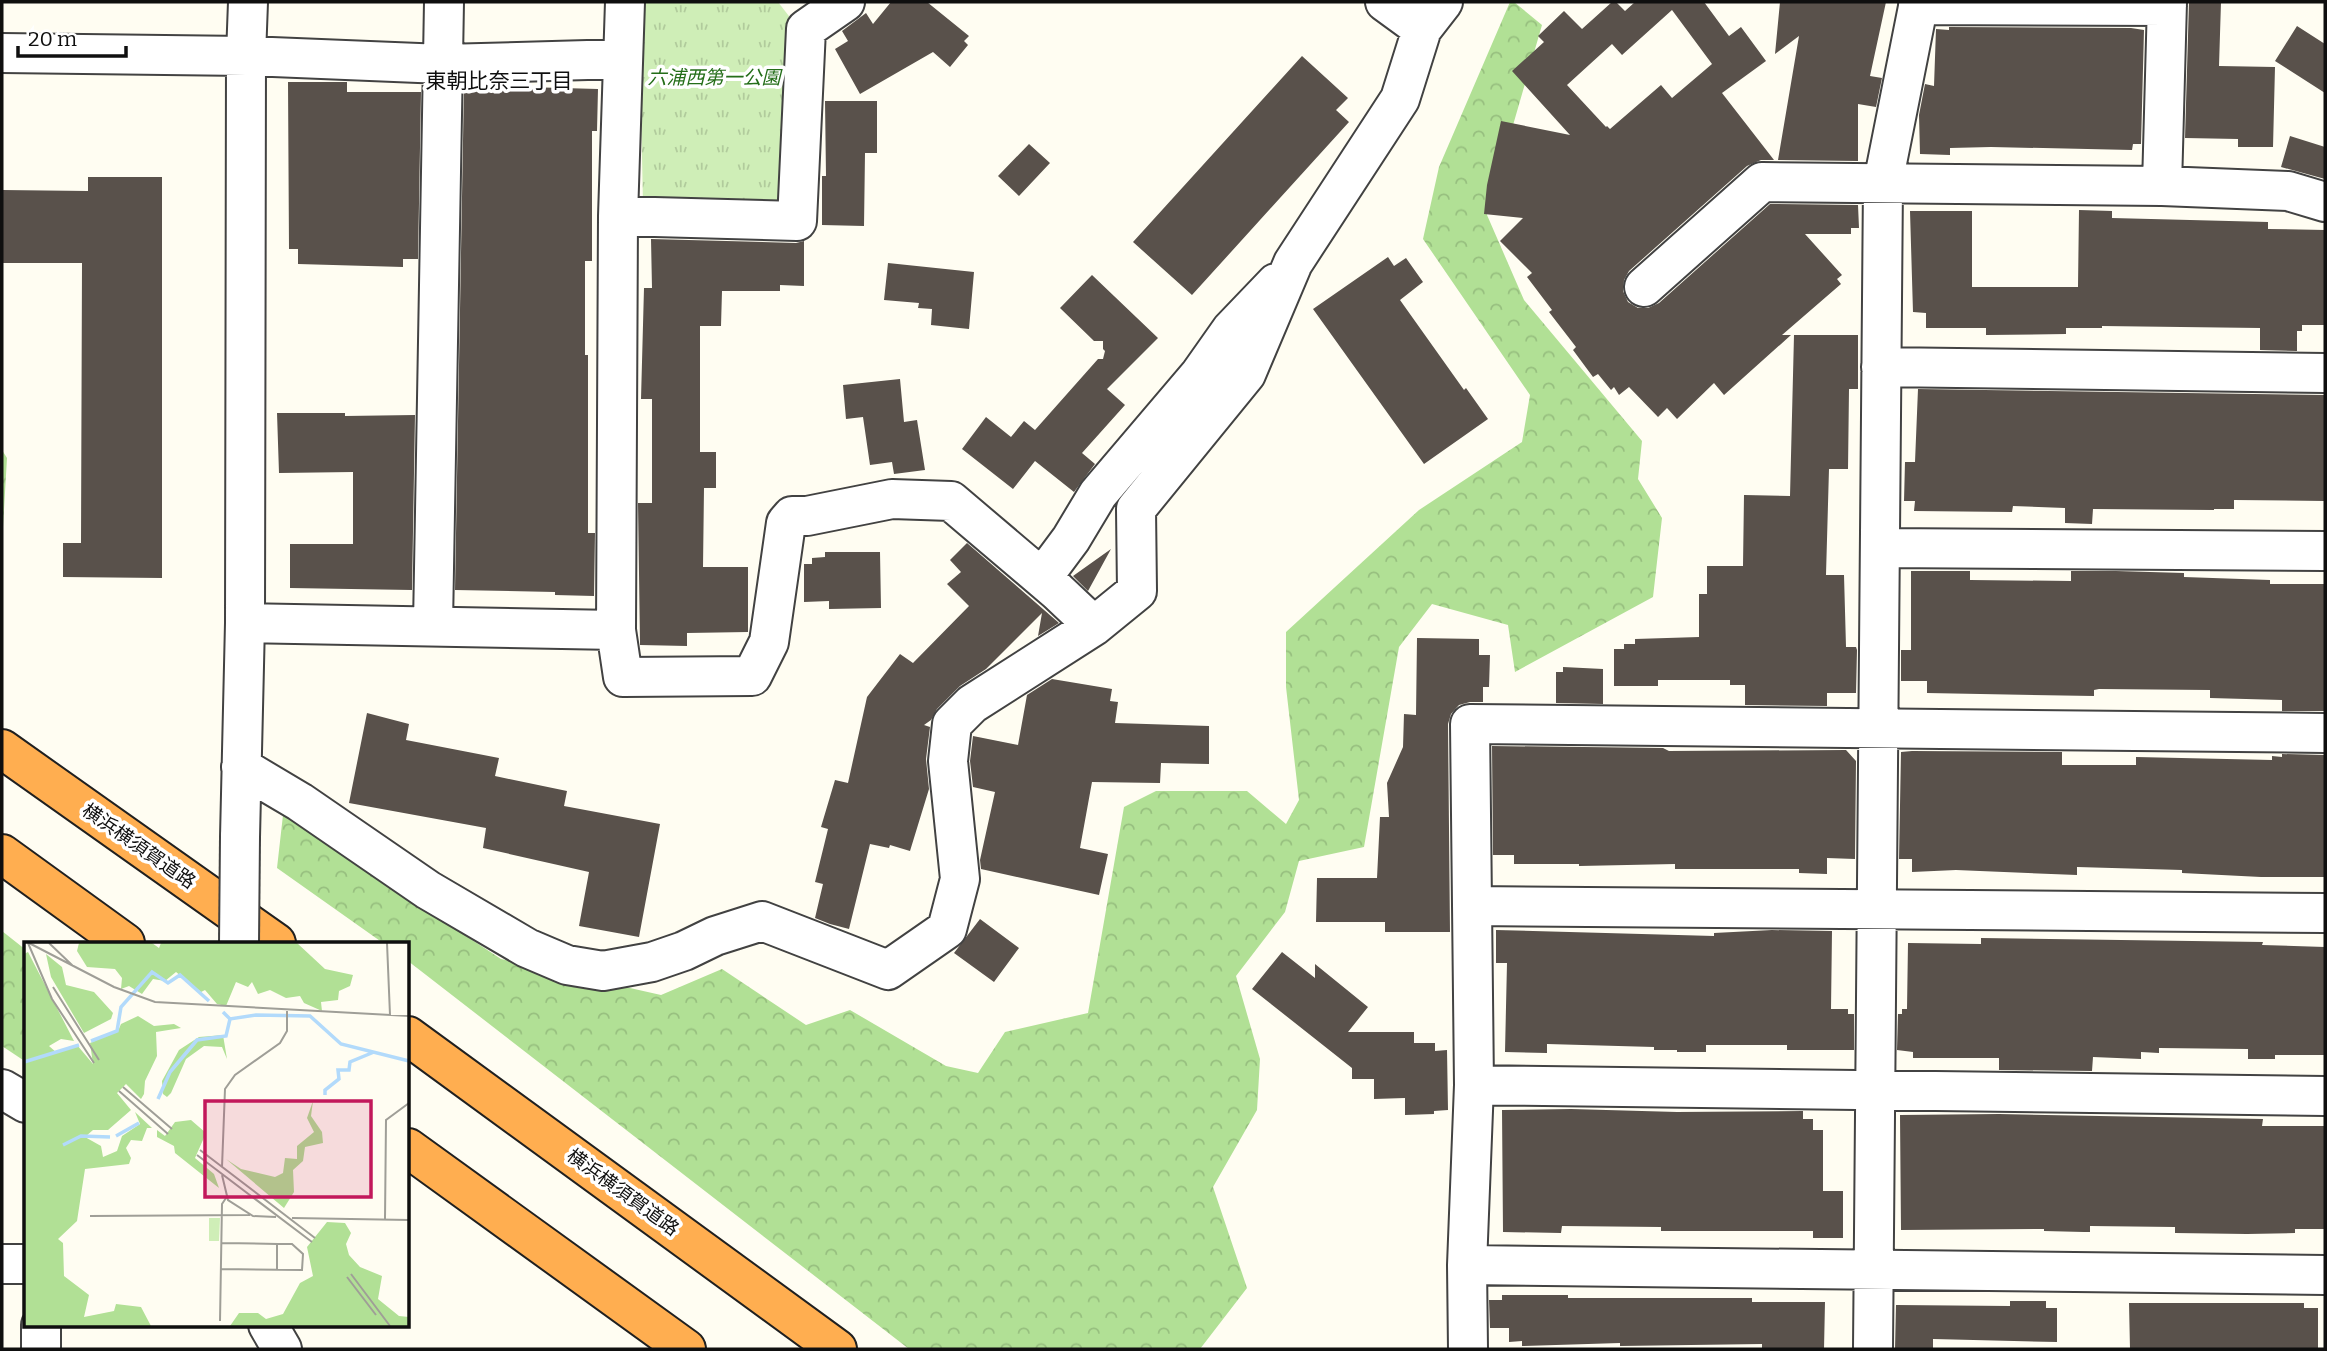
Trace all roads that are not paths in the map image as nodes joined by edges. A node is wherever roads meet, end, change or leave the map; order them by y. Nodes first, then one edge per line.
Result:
1 (248, 2) edge
2 (444, 2) edge
3 (625, 2) edge
4 (845, 2) edge
5 (1385, 2) edge
6 (1919, 4) edge
7 (2167, 4) edge
8 (1432, 16) edge
9 (2, 53) edge
10 (246, 56) junction
11 (623, 59) junction
12 (443, 64) junction
13 (1884, 184) junction
14 (2162, 186) junction
15 (2325, 202) edge
16 (618, 216) junction
17 (1292, 266) junction
18 (1644, 287) dead end
19 (1881, 367) junction
20 (2325, 373) edge
21 (1881, 548) junction
22 (2325, 551) edge
23 (1042, 578) junction
24 (245, 623) junction
25 (433, 625) junction
26 (1094, 626) junction
27 (617, 630) junction
28 (1880, 728) junction
29 (2325, 733) edge
30 (2, 749) edge
31 (241, 767) junction
32 (2, 854) edge
33 (1472, 906) junction
34 (1878, 909) junction
35 (2325, 914) edge
36 (124, 942) edge
37 (239, 942) edge
38 (275, 942) edge
39 (410, 1037) edge
40 (1474, 1084) junction
41 (2, 1089) edge
42 (1876, 1091) junction
43 (2325, 1096) edge
44 (24, 1102) edge
45 (410, 1149) edge
46 (2, 1264) edge
47 (24, 1264) edge
48 (1467, 1265) junction
49 (1875, 1271) junction
50 (2325, 1275) edge
51 (41, 1326) edge
52 (269, 1326) edge
53 (41, 1349) edge
54 (282, 1349) edge
55 (686, 1349) edge
56 (837, 1349) edge
57 (1468, 1349) edge
58 (1873, 1349) edge

1 - 10 street
2 - 12 street
3 - 11 street
4 - 16 street
5 - 8 street
6 - 7 street
6 - 13 street
7 - 14 street
8 - 17 street
9 - 10 street
10 - 12 street
10 - 24 street
11 - 12 street
11 - 16 street
12 - 25 street
13 - 14 street
13 - 18 street
13 - 19 street
14 - 15 street
16 - 27 street
17 - 23 street
17 - 26 street
19 - 20 street
19 - 21 street
21 - 22 street
21 - 28 street
23 - 26 street
23 - 27 street
24 - 25 street
24 - 31 street
25 - 27 street
26 - 31 street
28 - 29 street
28 - 33 street
28 - 34 street
30 - 38 highway, 横浜横須賀道路
31 - 37 street, bridge
32 - 36 highway
33 - 34 street
33 - 40 street
34 - 35 street
34 - 42 street
39 - 56 highway, 横浜横須賀道路
40 - 42 street
40 - 48 street
41 - 44 street
42 - 43 street
42 - 49 street
45 - 55 highway
46 - 47 street
48 - 49 street
48 - 57 street
49 - 50 street
49 - 58 street
51 - 53 street
52 - 54 street

